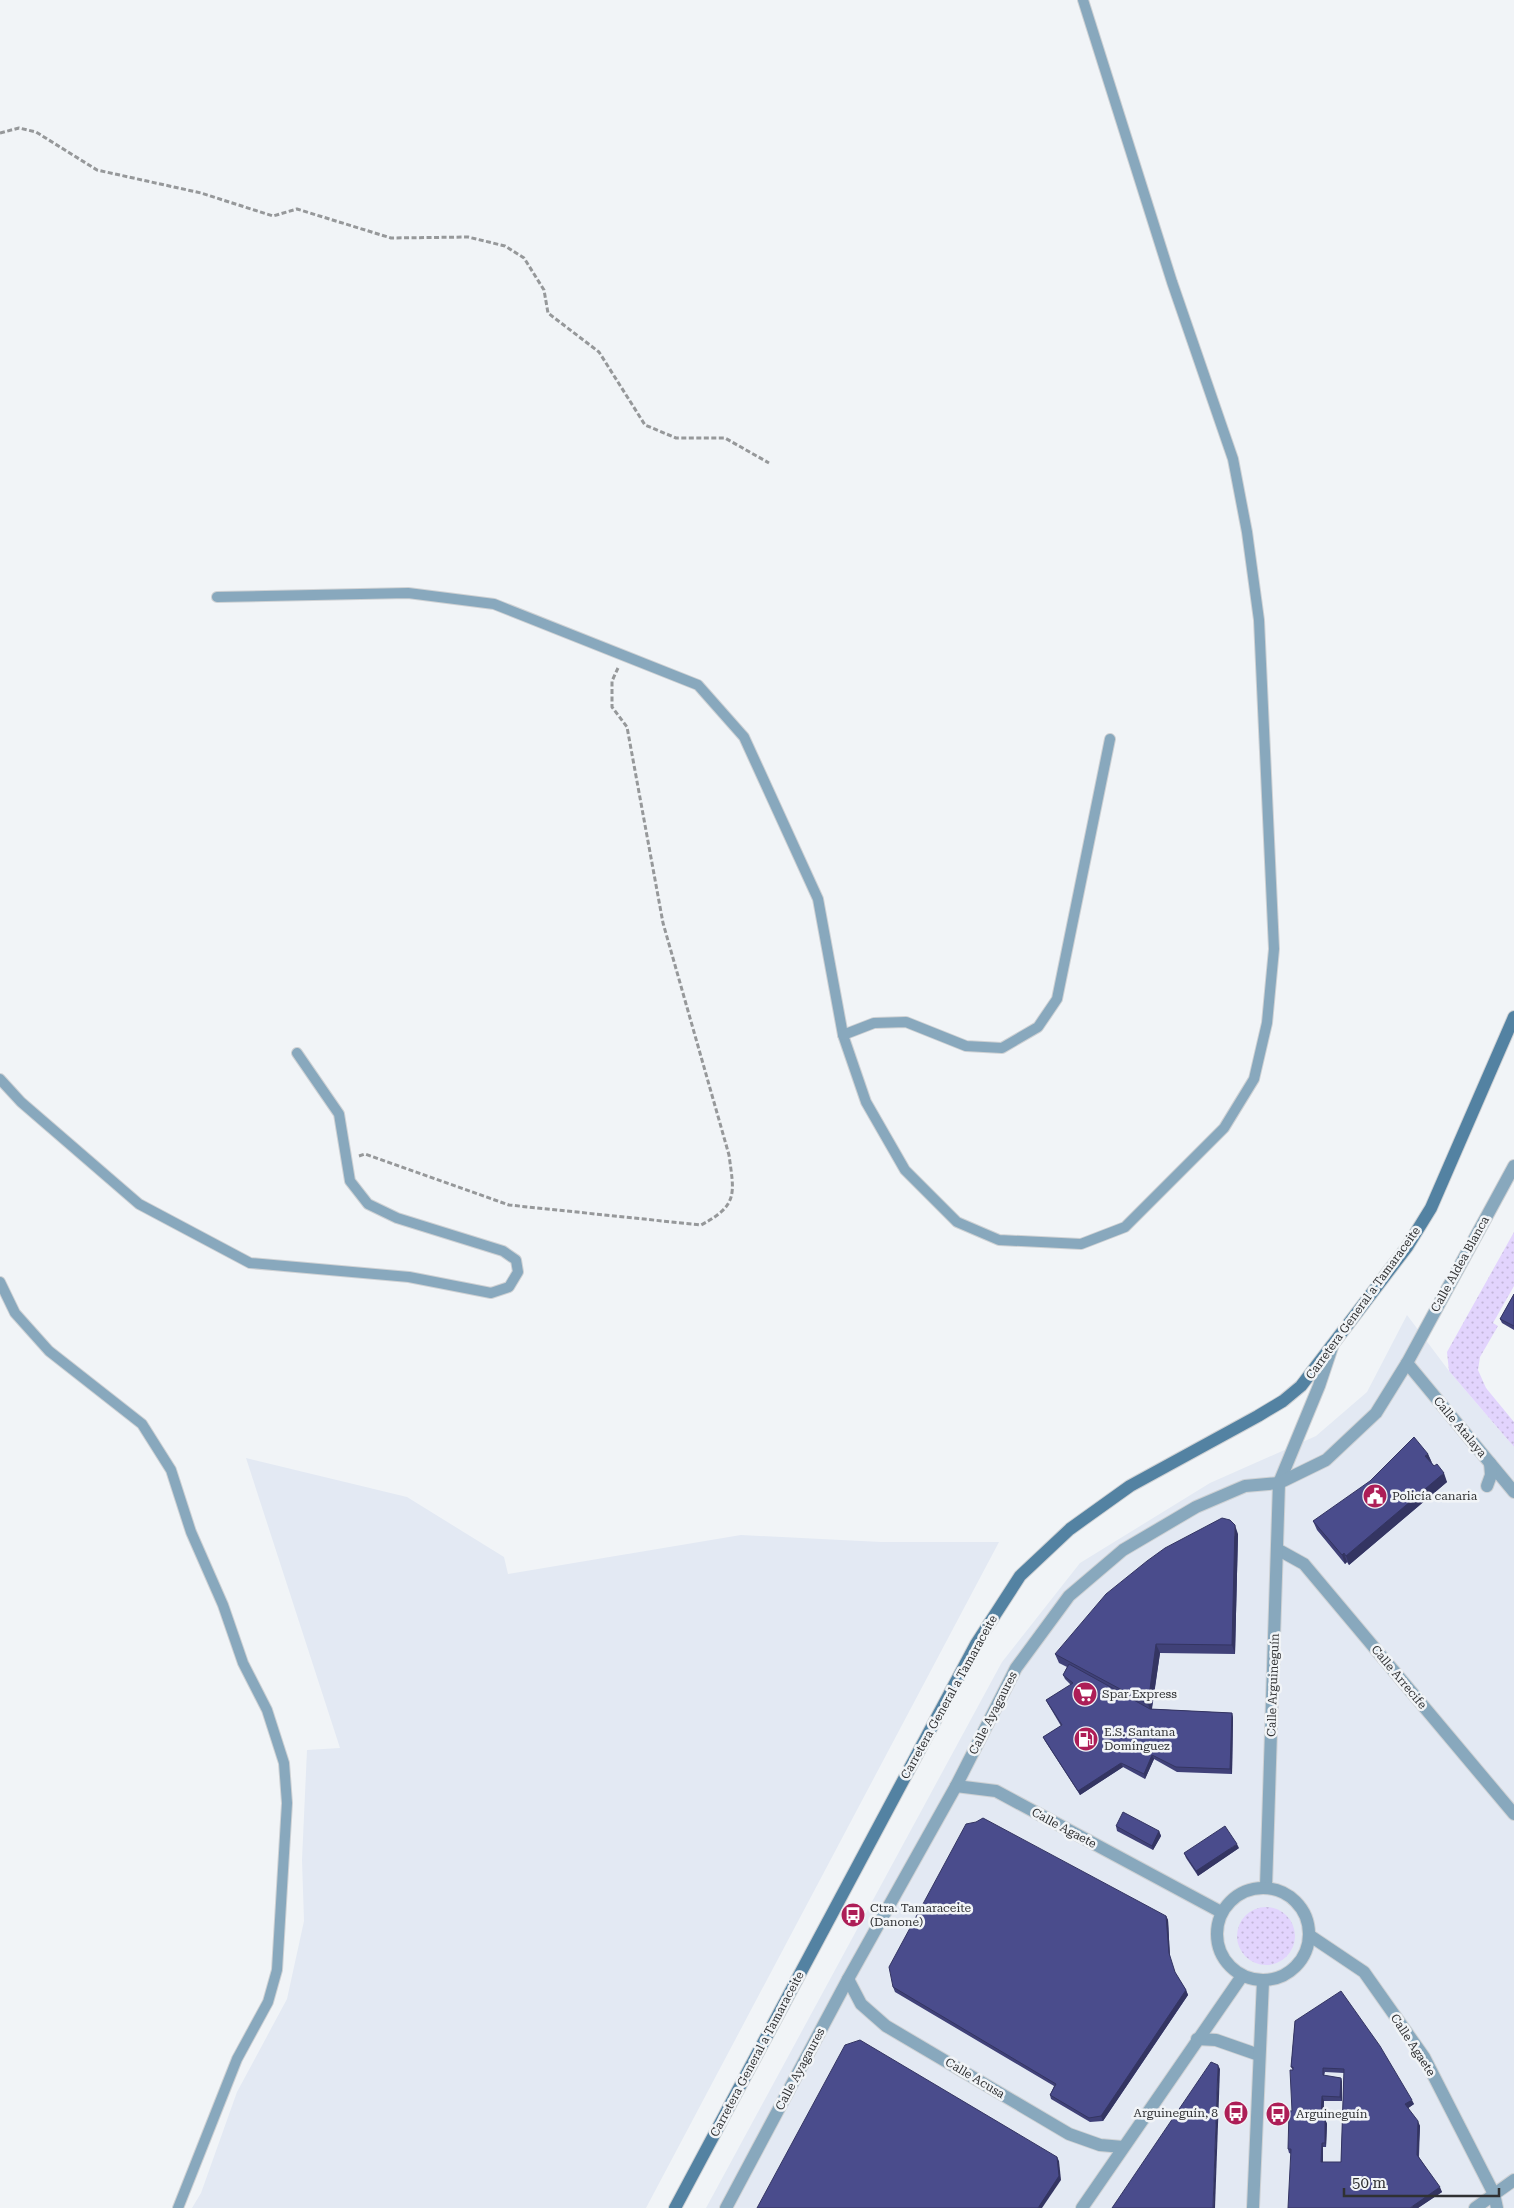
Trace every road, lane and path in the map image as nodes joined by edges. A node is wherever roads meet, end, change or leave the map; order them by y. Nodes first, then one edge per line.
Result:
1 (1083, 0) edge
2 (0, 133) edge
3 (769, 463) dead end
4 (217, 597) dead end
5 (624, 656) junction
6 (1110, 739) dead end
7 (1514, 1017) edge
8 (843, 1035) junction
9 (297, 1053) dead end
10 (0, 1079) edge
11 (347, 1161) junction
12 (1514, 1166) edge
13 (0, 1282) edge
14 (1332, 1346) junction
15 (1406, 1363) junction
16 (1490, 1463) junction
17 (1279, 1483) junction
18 (1487, 1486) dead end
19 (1514, 1492) edge
20 (1277, 1549) junction
21 (956, 1786) junction
22 (1514, 1814) edge
23 (1266, 1887) junction
24 (1221, 1912) junction
25 (1309, 1935) junction
26 (1242, 1976) junction
27 (848, 1979) junction
28 (1262, 1981) junction
29 (1197, 2039) junction
30 (1259, 2055) junction
31 (1124, 2147) junction
32 (1514, 2180) edge
33 (1494, 2194) junction
34 (178, 2208) edge
35 (675, 2208) edge
36 (726, 2208) edge
37 (1082, 2208) edge
38 (1253, 2208) edge
39 (1475, 2208) edge
40 (1497, 2208) edge

1 - 8 lane
2 - 3 path
4 - 5 lane
5 - 8 lane
5 - 11 path
6 - 8 lane
7 - 14 main road, Carretera General a Tamaraceite
9 - 11 lane
10 - 11 lane
12 - 15 street, Calle Aldea Blanca
13 - 34 lane
14 - 17 street
14 - 35 main road, Carretera General a Tamaraceite
15 - 16 street, Calle Atalaya
15 - 17 street, Calle Ayagaures
16 - 18 street
16 - 19 street, Calle Atalaya
17 - 20 street, Calle Arguineguín
17 - 21 street, Calle Ayagaures
20 - 22 street, Calle Arrecife
20 - 23 street, Calle Arguineguín
21 - 24 street, Calle Agaete
21 - 27 street, Calle Ayagaures
23 - 24 street
23 - 25 street
24 - 26 street
25 - 28 street
25 - 33 street, Calle Agaete
26 - 28 street
26 - 29 street
27 - 31 street, Calle Acusa
27 - 36 street, Calle Ayagaures
28 - 30 street
29 - 30 street
29 - 31 street
30 - 38 street
31 - 37 street
32 - 33 street
33 - 39 street
33 - 40 street, Calle Agaete

